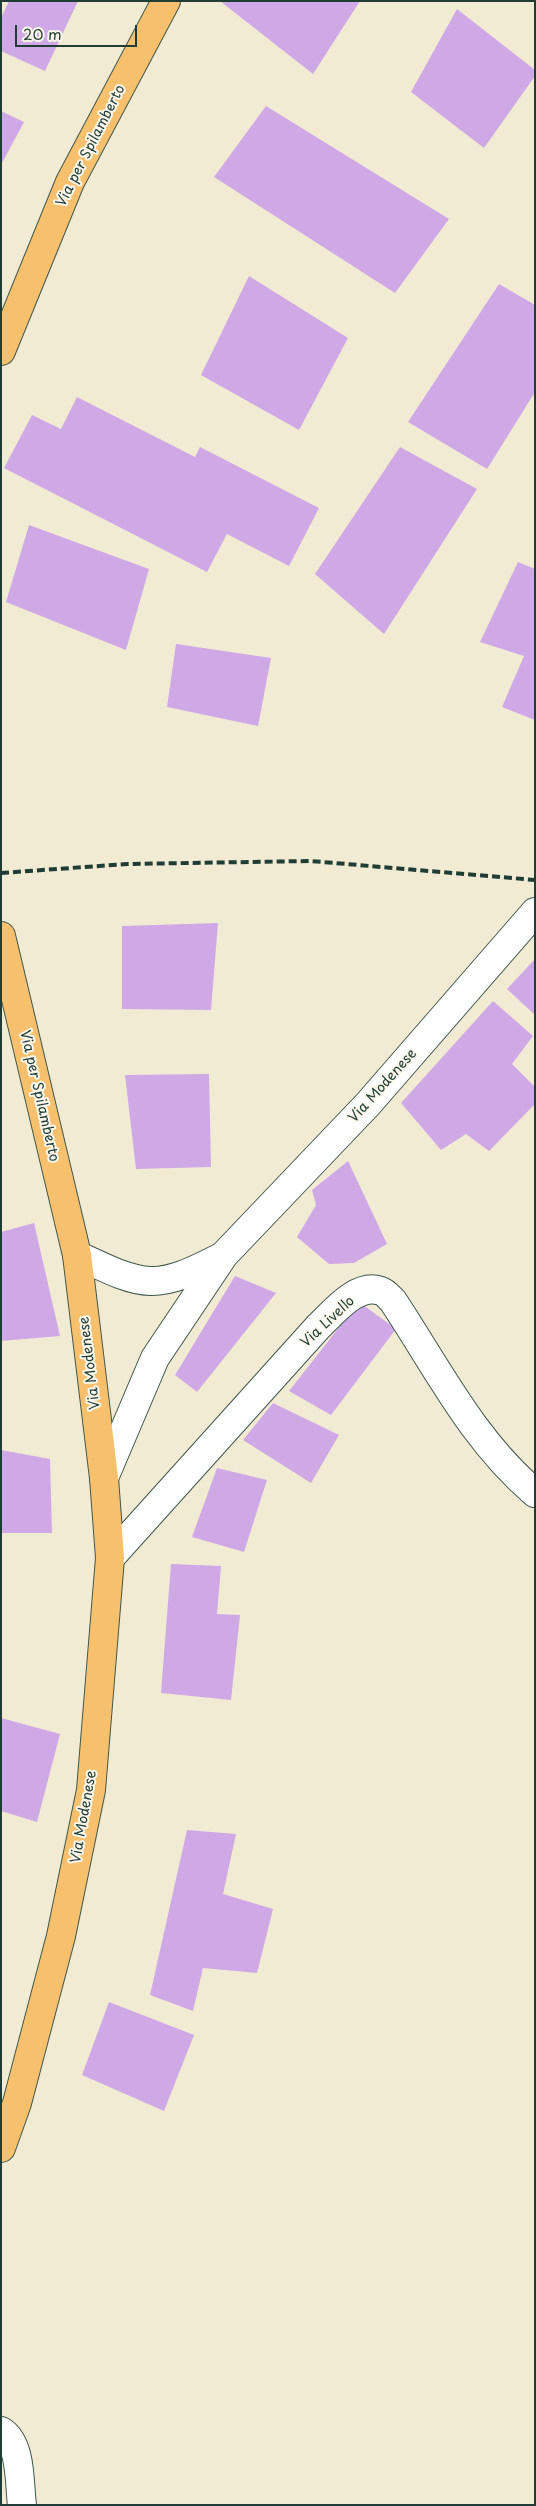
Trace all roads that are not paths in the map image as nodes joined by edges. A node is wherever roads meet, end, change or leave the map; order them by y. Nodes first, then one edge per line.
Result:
1 (166, 1) edge
2 (1, 351) edge
3 (535, 912) edge
4 (1, 936) edge
5 (77, 1256) junction
6 (224, 1256) junction
7 (104, 1478) junction
8 (535, 1493) edge
9 (110, 1558) junction
10 (1, 2148) edge
11 (1, 2431) edge
12 (22, 2505) edge

1 - 2 main road, Via per Spilamberto
3 - 6 street, Via Modenese
4 - 5 main road, Via per Spilamberto
5 - 6 street, Via Modenese
5 - 7 main road, Via Modenese
6 - 7 street, Via Modenese
7 - 9 main road, Via Modenese
8 - 9 street, Via Livello
9 - 10 main road, Via Modenese
11 - 12 street

